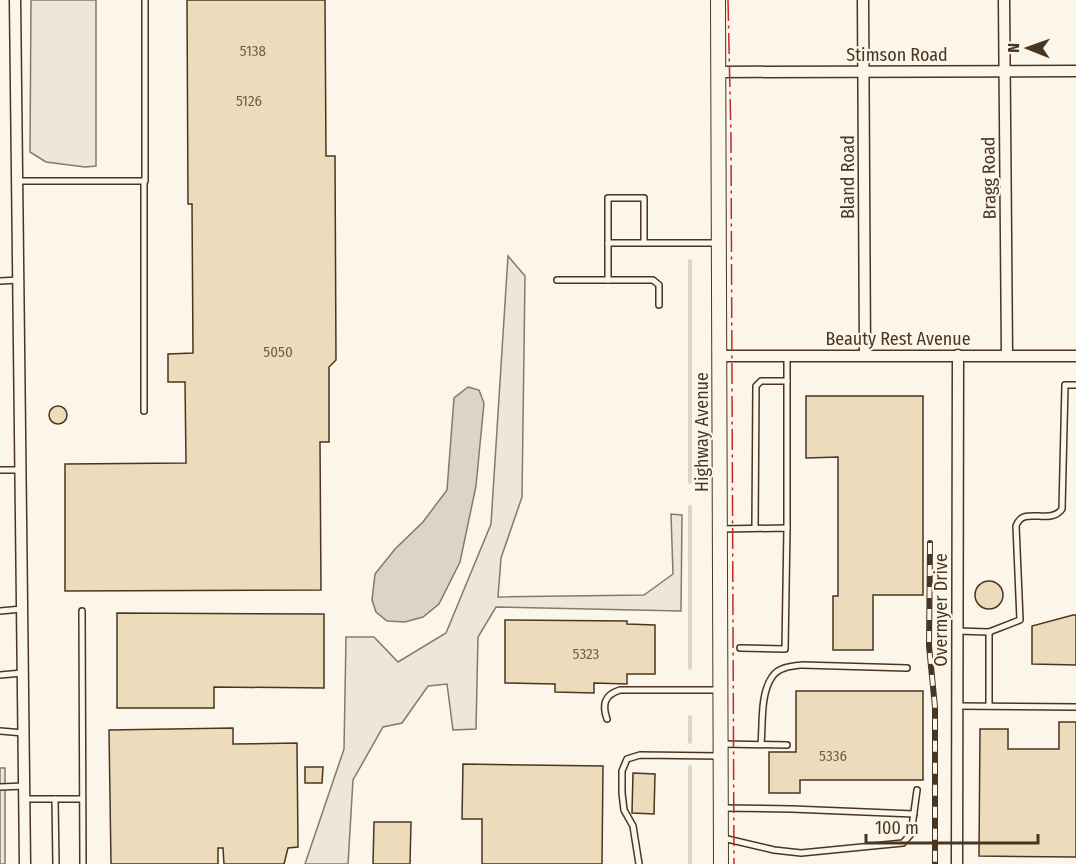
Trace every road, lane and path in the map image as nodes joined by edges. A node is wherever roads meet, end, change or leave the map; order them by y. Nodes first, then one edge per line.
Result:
1 (15, 0) edge
2 (145, 0) edge
3 (718, 0) edge
4 (863, 0) edge
5 (1004, 0) edge
6 (864, 71) junction
7 (1005, 71) junction
8 (1076, 71) edge
9 (718, 72) junction
10 (18, 181) junction
11 (144, 181) junction
12 (608, 243) junction
13 (644, 243) junction
14 (720, 243) junction
15 (19, 280) junction
16 (557, 280) dead end
17 (608, 280) junction
18 (0, 281) edge
19 (659, 305) dead end
20 (787, 355) junction
21 (865, 355) junction
22 (958, 355) junction
23 (1007, 355) junction
24 (719, 356) junction
25 (1076, 356) edge
26 (787, 381) junction
27 (1076, 385) edge
28 (144, 411) dead end
29 (0, 470) edge
30 (21, 470) junction
31 (755, 528) junction
32 (787, 528) junction
33 (720, 529) junction
34 (22, 609) junction
35 (0, 611) edge
36 (82, 611) dead end
37 (957, 631) junction
38 (989, 632) junction
39 (740, 648) dead end
40 (907, 668) dead end
41 (23, 673) junction
42 (0, 675) edge
43 (720, 690) junction
44 (957, 706) junction
45 (989, 706) junction
46 (1076, 707) edge
47 (607, 719) dead end
48 (0, 731) edge
49 (24, 733) junction
50 (761, 744) junction
51 (787, 745) dead end
52 (721, 750) junction
53 (24, 786) junction
54 (0, 787) edge
55 (917, 790) dead end
56 (24, 799) junction
57 (55, 799) junction
58 (82, 799) junction
59 (721, 808) junction
60 (915, 814) junction
61 (721, 838) junction
62 (26, 864) edge
63 (56, 864) edge
64 (83, 864) edge
65 (639, 864) edge
66 (721, 864) edge
67 (957, 864) edge

1 - 10 street
2 - 11 lane
3 - 9 street, Highway Avenue
4 - 6 street, Bland Road
5 - 7 street, Bragg Road
6 - 7 street, Stimson Road
6 - 9 street, Stimson Road
6 - 21 street, Bland Road
7 - 8 street, Stimson Road
7 - 23 street, Bragg Road
9 - 14 street, Highway Avenue
10 - 11 lane
10 - 15 street
11 - 28 lane
12 - 13 lane
12 - 13 lane
12 - 17 lane
13 - 14 lane
14 - 24 street, Highway Avenue
15 - 18 lane
15 - 30 street
16 - 17 lane
17 - 19 lane
20 - 21 street, Beauty Rest Avenue
20 - 24 street, Beauty Rest Avenue
20 - 26 lane
21 - 22 street, Beauty Rest Avenue
22 - 23 street, Beauty Rest Avenue
22 - 37 street, Overmyer Drive
23 - 25 street, Beauty Rest Avenue
24 - 33 street, Highway Avenue
26 - 31 lane
26 - 32 lane
27 - 38 lane
29 - 30 lane
30 - 34 street
31 - 32 lane
31 - 33 lane
32 - 39 lane
33 - 43 street, Highway Avenue
34 - 35 lane
34 - 41 street
36 - 58 lane
37 - 38 lane
37 - 44 street, Overmyer Drive
38 - 45 lane
40 - 50 lane
41 - 42 lane
41 - 49 street
43 - 47 lane
43 - 52 street, Highway Avenue
44 - 45 lane
44 - 67 street, Overmyer Drive
45 - 46 lane
48 - 49 lane
49 - 53 street
50 - 51 lane
50 - 52 lane
52 - 59 street, Highway Avenue
52 - 65 lane
53 - 54 lane
53 - 56 street
55 - 60 lane
56 - 57 lane
56 - 62 street
57 - 58 lane
57 - 63 lane
58 - 64 lane
59 - 60 lane
59 - 61 street, Highway Avenue
60 - 61 lane
61 - 66 street, Highway Avenue

